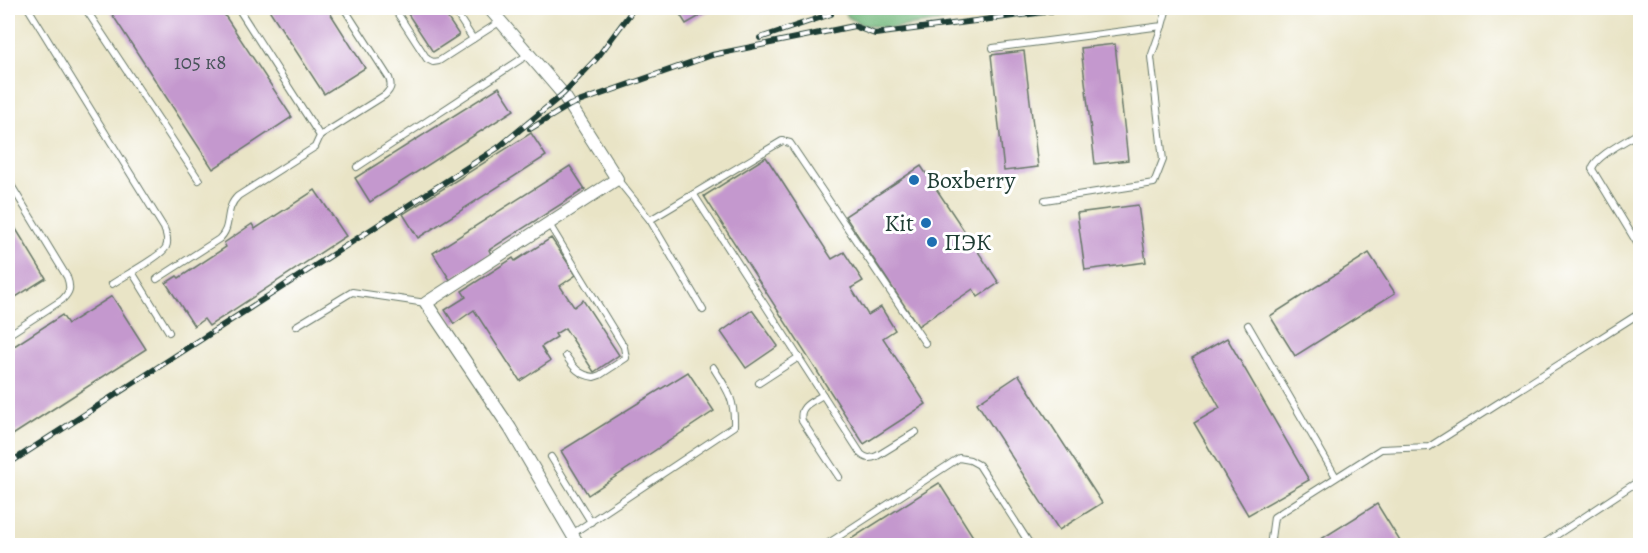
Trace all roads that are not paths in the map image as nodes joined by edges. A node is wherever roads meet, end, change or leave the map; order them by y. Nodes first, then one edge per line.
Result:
1 (28, 8) edge
2 (85, 8) edge
3 (238, 8) edge
4 (344, 8) edge
5 (394, 8) edge
6 (453, 8) edge
7 (489, 8) edge
8 (1167, 8) edge
9 (501, 21) junction
10 (1162, 26) junction
11 (473, 39) junction
12 (993, 48) dead end
13 (529, 54) junction
14 (1640, 132) edge
15 (320, 136) junction
16 (357, 167) dead end
17 (617, 179) junction
18 (8, 180) edge
19 (199, 180) dead end
20 (694, 195) junction
21 (1044, 200) dead end
22 (650, 220) junction
23 (548, 223) junction
24 (1641, 248) edge
25 (132, 272) junction
26 (157, 279) dead end
27 (112, 284) dead end
28 (426, 303) junction
29 (703, 310) dead end
30 (1641, 312) edge
31 (296, 326) dead end
32 (1248, 326) dead end
33 (169, 332) dead end
34 (8, 335) edge
35 (925, 343) dead end
36 (566, 356) dead end
37 (799, 357) junction
38 (713, 367) dead end
39 (759, 383) dead end
40 (823, 395) junction
41 (916, 432) dead end
42 (551, 457) dead end
43 (839, 477) dead end
44 (1336, 477) junction
45 (1641, 480) edge
46 (591, 522) junction
47 (576, 540) edge
48 (824, 546) edge
49 (1031, 546) edge
50 (1270, 546) edge
51 (1540, 546) edge

1 - 25 lane
2 - 19 lane
3 - 15 lane
4 - 15 lane
5 - 11 lane
6 - 11 lane
7 - 9 street
8 - 10 lane
9 - 11 lane
9 - 13 street
10 - 12 lane
10 - 21 lane
13 - 16 lane
13 - 17 street
14 - 24 lane
15 - 26 lane
17 - 22 lane
17 - 23 street
18 - 34 lane
20 - 22 lane
20 - 35 lane
20 - 37 lane
22 - 29 lane
23 - 28 street
23 - 36 lane
25 - 27 lane
25 - 33 lane
28 - 31 lane
28 - 47 street
30 - 44 lane
32 - 44 lane
37 - 39 lane
37 - 40 lane
38 - 46 lane
40 - 41 lane
40 - 43 lane
42 - 46 lane
44 - 50 lane
45 - 51 lane
46 - 47 lane
48 - 49 lane

